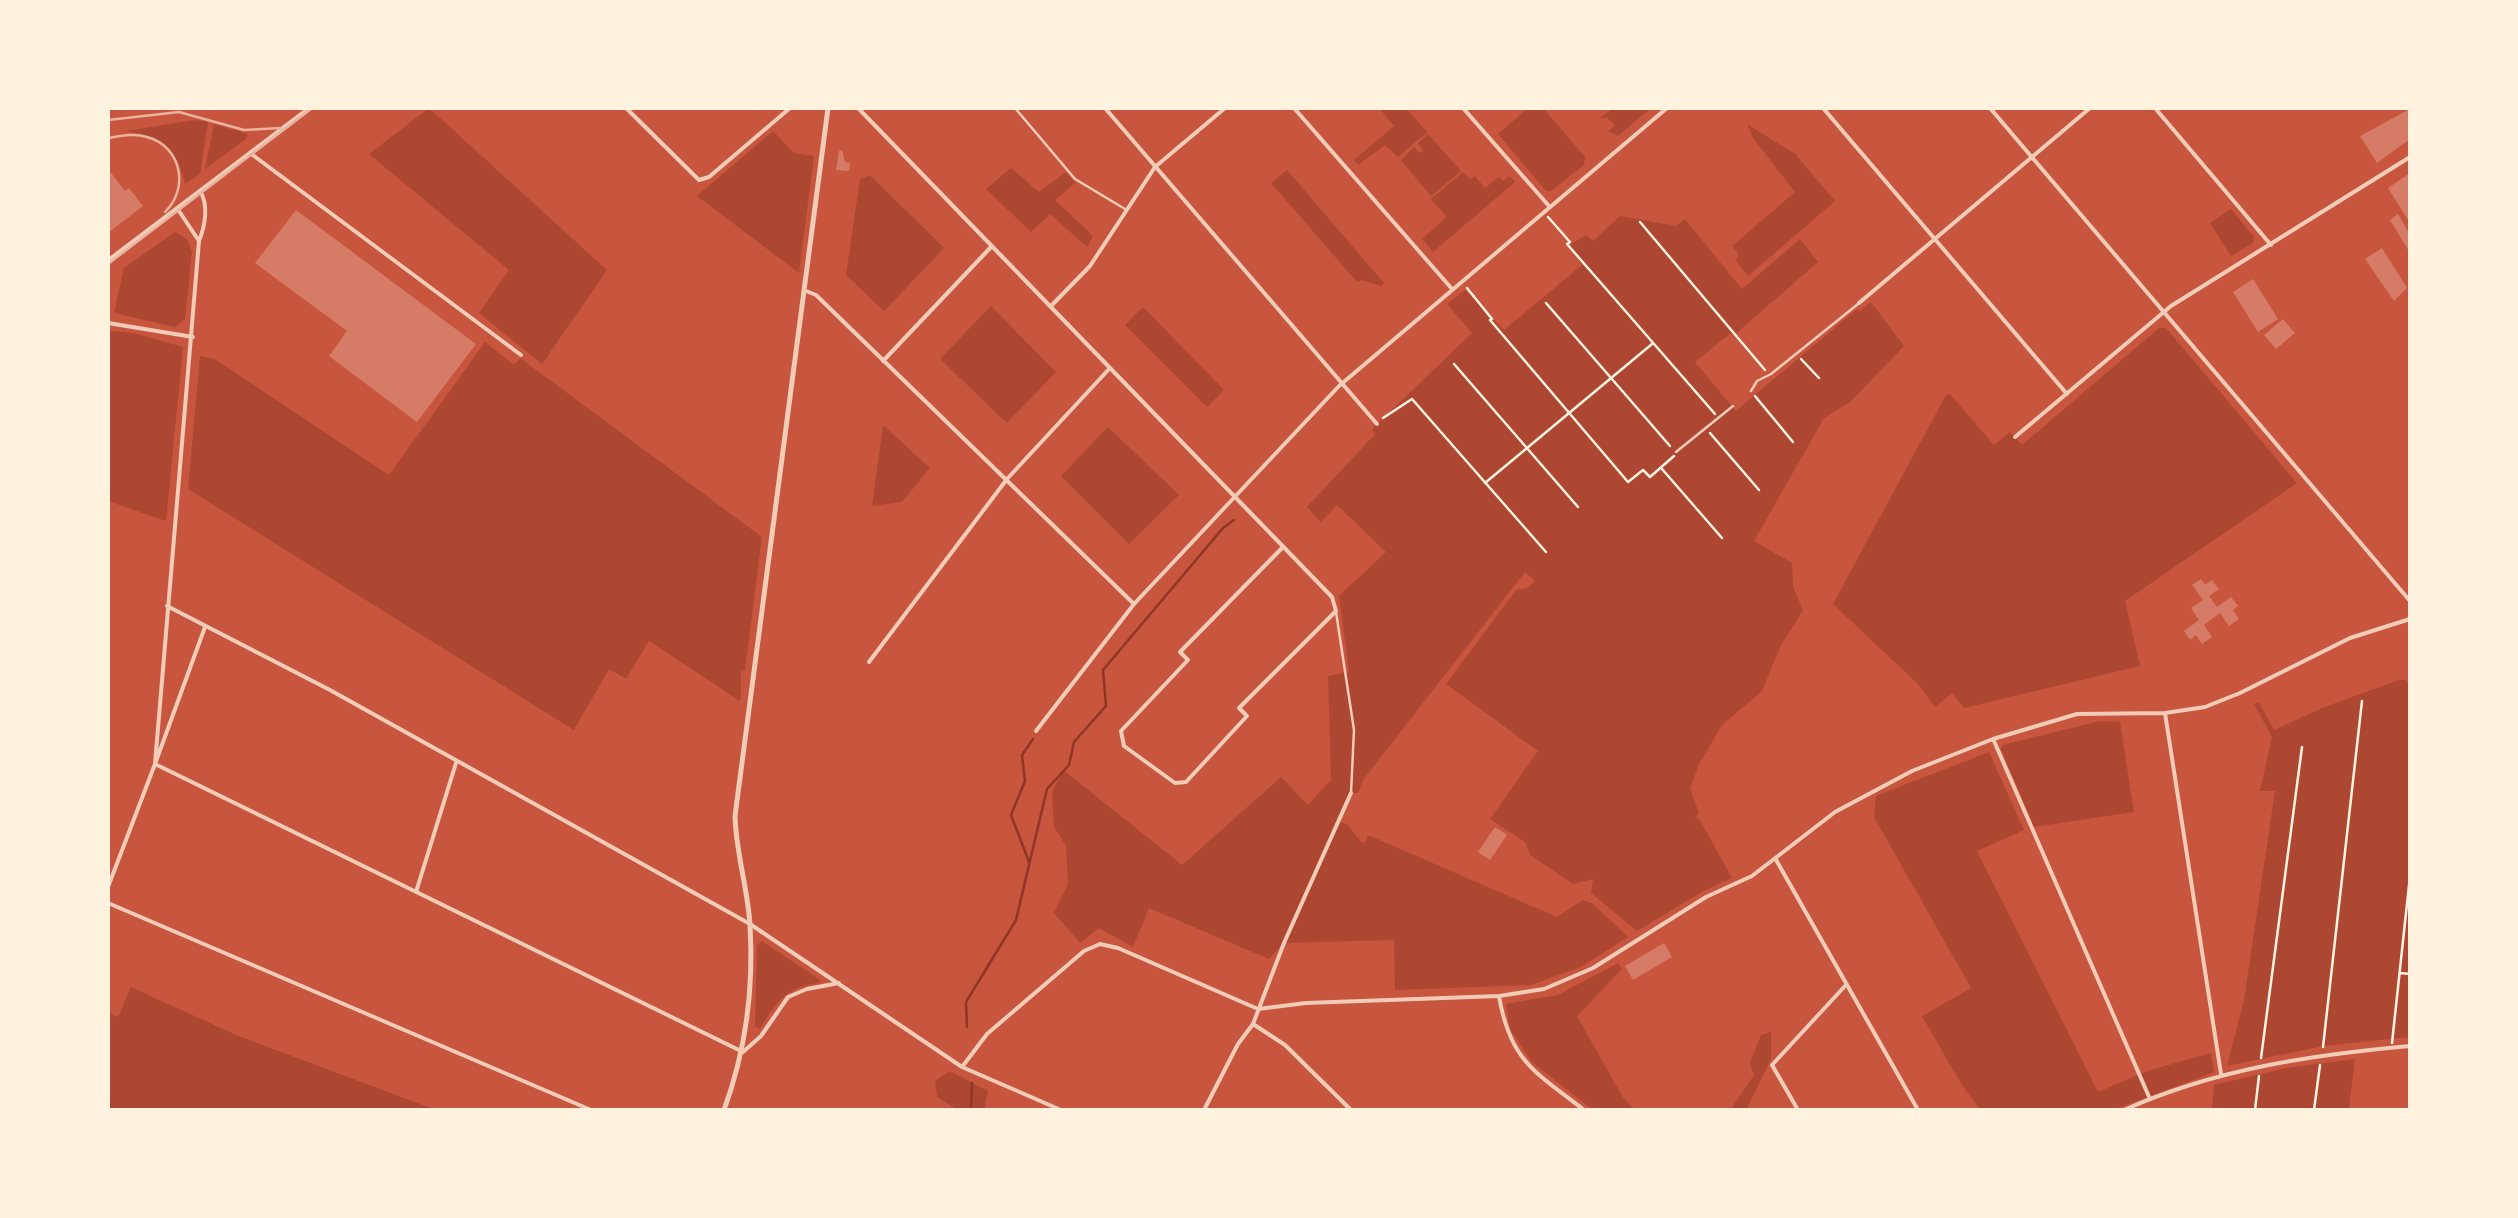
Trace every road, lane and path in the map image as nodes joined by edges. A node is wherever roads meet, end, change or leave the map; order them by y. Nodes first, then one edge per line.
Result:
1 (310, 108) edge
2 (626, 108) edge
3 (790, 108) edge
4 (828, 108) edge
5 (858, 108) edge
6 (1015, 108) edge
7 (1105, 108) edge
8 (1225, 108) edge
9 (1294, 108) edge
10 (1463, 108) edge
11 (1667, 108) edge
12 (1824, 108) edge
13 (1990, 108) edge
14 (2090, 108) edge
15 (2155, 108) edge
16 (250, 152) junction
17 (2032, 157) junction
18 (2410, 157) edge
19 (1155, 168) junction
20 (200, 191) junction
21 (1550, 207) junction
22 (177, 208) junction
23 (1126, 209) junction
24 (1544, 212) junction
25 (1640, 222) dead end
26 (1935, 239) junction
27 (199, 241) junction
28 (2271, 245) junction
29 (992, 246) junction
30 (108, 261) edge
31 (1462, 282) junction
32 (1452, 290) junction
33 (806, 291) junction
34 (1546, 304) dead end
35 (1859, 304) joint
36 (1050, 307) junction
37 (2164, 312) junction
38 (108, 323) edge
39 (193, 337) junction
40 (1653, 344) junction
41 (1797, 354) junction
42 (521, 355) dead end
43 (883, 361) junction
44 (1454, 364) dead end
45 (1110, 368) junction
46 (1767, 376) junction
47 (1819, 378) dead end
48 (1611, 379) junction
49 (1344, 382) junction
50 (1751, 391) joint
51 (2067, 394) junction
52 (1733, 406) dead end
53 (1570, 414) junction
54 (1718, 418) junction
55 (1378, 422) joint
56 (1706, 428) junction
57 (2015, 437) dead end
58 (1793, 442) dead end
59 (1528, 449) junction
60 (1676, 452) junction
61 (1661, 468) junction
62 (1006, 479) junction
63 (1485, 484) junction
64 (1759, 490) dead end
65 (1234, 496) junction
66 (1578, 507) dead end
67 (1722, 538) dead end
68 (1283, 547) junction
69 (1546, 552) dead end
70 (2410, 601) edge
71 (1134, 604) junction
72 (167, 606) junction
73 (1336, 611) junction
74 (2410, 619) edge
75 (205, 625) junction
76 (869, 662) dead end
77 (2362, 701) dead end
78 (2165, 712) junction
79 (1036, 731) dead end
80 (1993, 739) junction
81 (2302, 747) dead end
82 (456, 762) junction
83 (155, 764) junction
84 (1351, 792) joint
85 (1775, 858) junction
86 (2410, 876) edge
87 (108, 886) edge
88 (416, 892) junction
89 (108, 903) edge
90 (750, 924) junction
91 (2399, 973) junction
92 (2410, 974) edge
93 (839, 983) junction
94 (1845, 986) junction
95 (1499, 996) junction
96 (1258, 1009) junction
97 (1253, 1024) junction
98 (2410, 1046) edge
99 (2392, 1048) junction
100 (743, 1052) junction
101 (2322, 1054) junction
102 (2260, 1064) junction
103 (962, 1067) junction
104 (2221, 1074) junction
105 (2150, 1099) junction
106 (591, 1110) edge
107 (724, 1110) edge
108 (1062, 1110) edge
109 (1204, 1110) edge
110 (1351, 1110) edge
111 (1584, 1110) edge
112 (1798, 1110) edge
113 (1918, 1110) edge
114 (2124, 1110) edge
115 (2255, 1110) edge
116 (2314, 1110) edge

1 - 16 street
2 - 3 street
4 - 33 street
5 - 29 street
6 - 23 lane
7 - 19 street
8 - 19 street
9 - 32 street
10 - 21 street
11 - 21 street
12 - 26 street
13 - 17 street
14 - 17 street
15 - 28 street
16 - 20 street
16 - 42 street
17 - 26 street
17 - 37 street
18 - 28 street
19 - 23 street
19 - 49 street
20 - 22 street
20 - 27 street
21 - 24 street
22 - 27 street
22 - 30 street
23 - 36 street
24 - 31 street
24 - 40 path
25 - 46 path
26 - 35 street
26 - 51 street
27 - 39 street
28 - 37 street
29 - 36 street
29 - 43 street
31 - 32 street
31 - 53 path
32 - 49 street
33 - 43 street
33 - 90 street
34 - 48 path
35 - 41 lane
36 - 45 street
37 - 51 street
37 - 70 street
38 - 39 street
39 - 72 street
40 - 48 path
40 - 54 path
41 - 46 lane
41 - 47 path
43 - 62 street
44 - 59 path
45 - 62 street
45 - 65 street
46 - 50 lane
48 - 53 path
48 - 60 path
49 - 55 street
49 - 65 street
50 - 58 path
51 - 57 street
52 - 54 lane
53 - 59 path
53 - 61 path
54 - 56 lane
55 - 63 path
56 - 60 lane
56 - 64 path
59 - 63 path
59 - 66 path
60 - 61 path
61 - 67 path
62 - 71 street
62 - 76 street
63 - 69 path
65 - 68 street
65 - 71 street
68 - 73 street
68 - 73 street
71 - 79 street
72 - 75 street
72 - 83 street
73 - 84 lane
74 - 78 street
75 - 82 street
75 - 83 street
77 - 101 path
78 - 80 street
78 - 104 street
80 - 85 street
80 - 105 street
81 - 102 path
82 - 88 street
82 - 90 street
83 - 87 street
83 - 88 street
84 - 96 street
85 - 94 street
85 - 95 street
86 - 91 path
88 - 100 street
89 - 106 street
90 - 93 street
90 - 100 street
91 - 92 path
91 - 99 path
93 - 100 street
93 - 103 street
94 - 112 street
94 - 113 street
95 - 96 street
95 - 111 street
96 - 97 street
96 - 103 street
97 - 109 street
97 - 110 street
98 - 99 street
99 - 101 street
100 - 107 street
101 - 102 street
101 - 116 path
102 - 104 street
102 - 115 path
103 - 108 street
104 - 105 street
105 - 114 street

